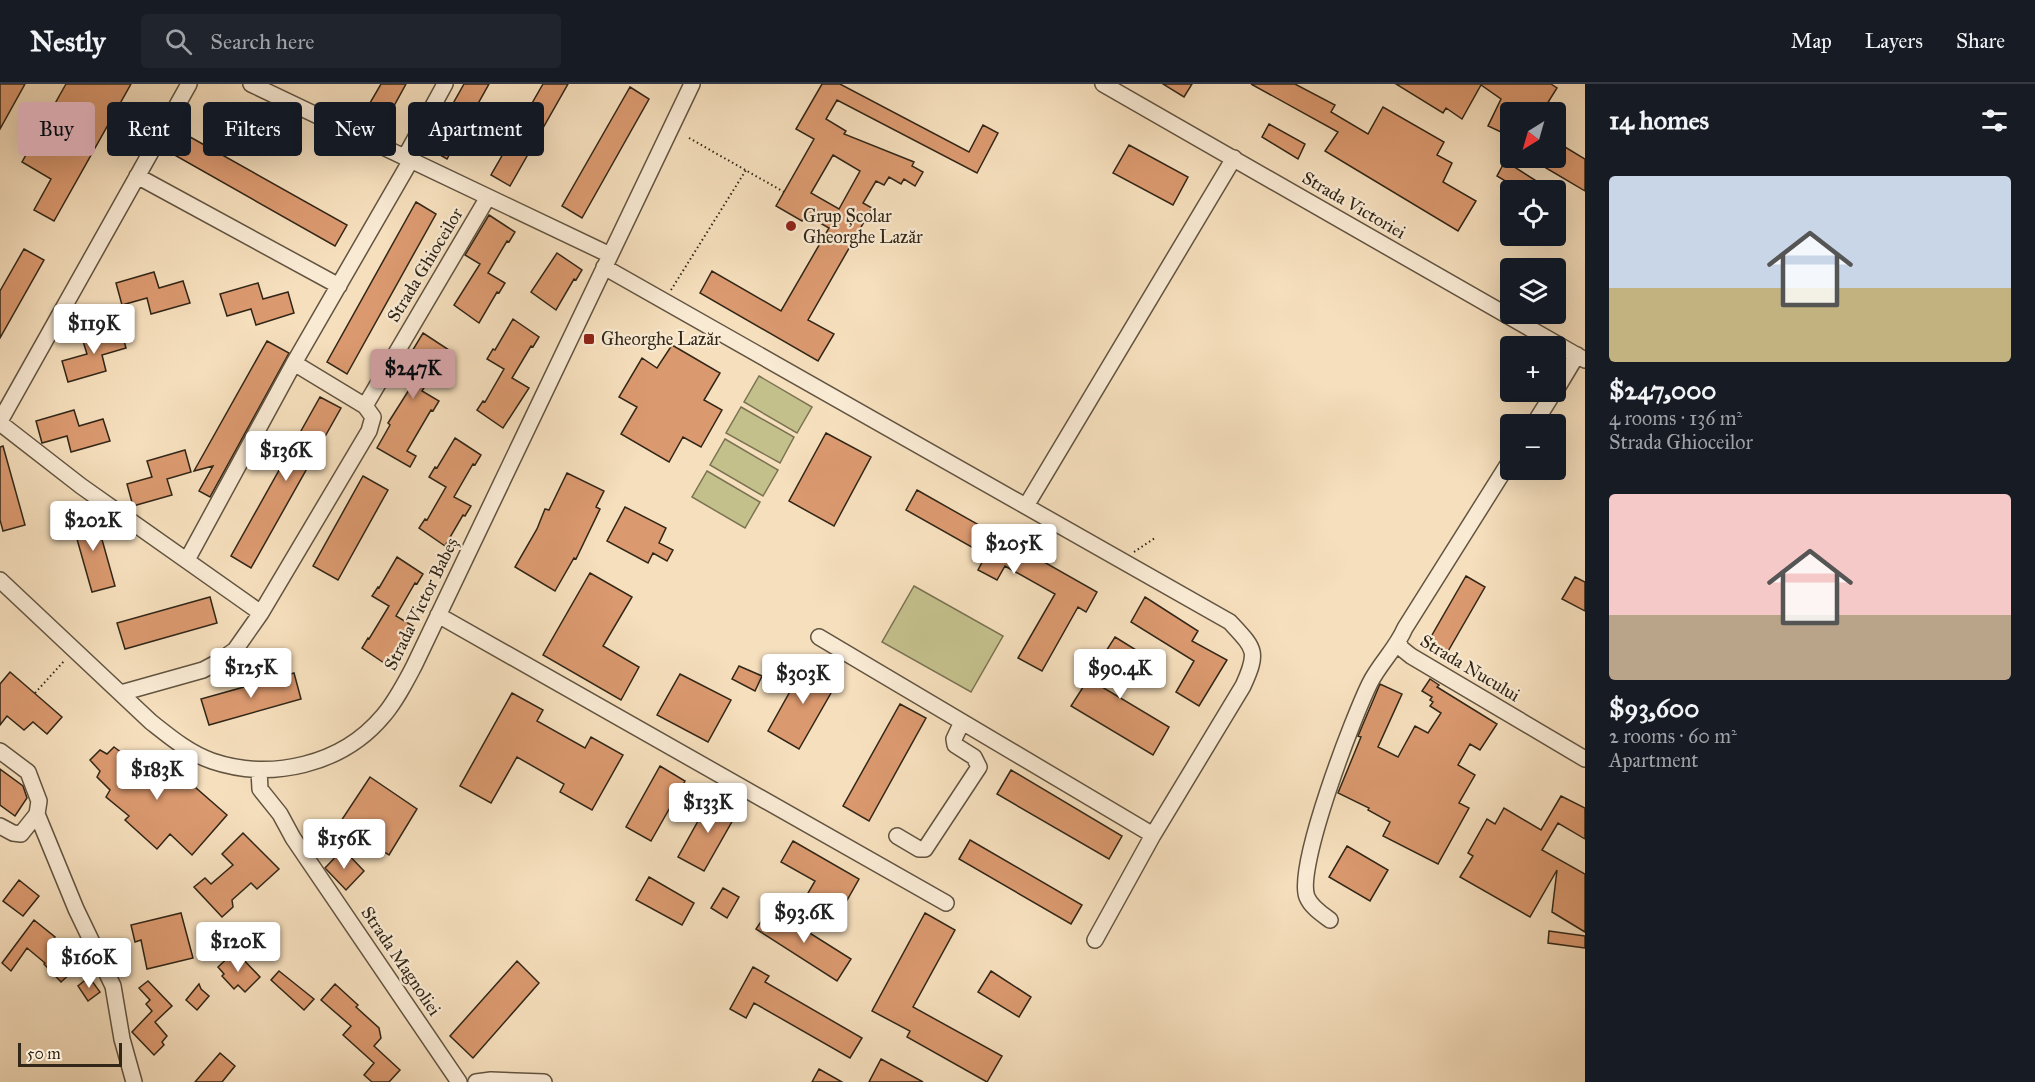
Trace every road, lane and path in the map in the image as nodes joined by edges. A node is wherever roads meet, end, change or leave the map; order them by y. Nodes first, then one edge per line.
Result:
1 (189, 84) edge
2 (251, 84) edge
3 (445, 84) edge
4 (692, 84) edge
5 (1103, 84) edge
6 (689, 138) dead end
7 (1234, 158) junction
8 (408, 159) junction
9 (746, 170) junction
10 (137, 176) junction
11 (784, 192) dead end
12 (488, 197) junction
13 (607, 261) junction
14 (339, 286) junction
15 (664, 301) junction
16 (1581, 357) edge
17 (294, 363) junction
18 (1566, 377) edge
19 (365, 405) junction
20 (0, 422) edge
21 (1500, 477) edge
22 (1026, 506) junction
23 (1155, 538) dead end
24 (187, 560) junction
25 (1122, 561) junction
26 (0, 580) edge
27 (261, 613) junction
28 (438, 615) junction
29 (819, 637) dead end
30 (1399, 642) junction
31 (69, 656) dead end
32 (35, 693) dead end
33 (121, 693) junction
34 (962, 722) junction
35 (0, 751) edge
36 (1585, 759) edge
37 (259, 770) junction
38 (37, 814) junction
39 (0, 826) edge
40 (1153, 835) junction
41 (897, 836) dead end
42 (946, 903) dead end
43 (1330, 920) dead end
44 (1095, 940) dead end
45 (134, 1082) edge
46 (459, 1082) edge
47 (476, 1082) edge
48 (544, 1082) edge

1 - 10 street
2 - 8 street
3 - 8 street
4 - 13 street, Strada Victor Babeș
5 - 7 street, Strada Victoriei
6 - 9 path
7 - 16 street, Strada Victoriei
7 - 22 street
8 - 12 street
8 - 14 street
9 - 11 path
9 - 15 path
10 - 14 street
10 - 20 street
12 - 13 street
12 - 19 street, Strada Ghioceilor
13 - 15 street
13 - 28 street, Strada Victor Babeș
14 - 17 street
15 - 22 street
16 - 18 street
17 - 19 street
17 - 24 street
19 - 27 street
20 - 24 street
21 - 30 street, Strada Nucului
22 - 25 street
23 - 25 path
24 - 27 street
25 - 40 street
26 - 33 street, Strada Victor Babeș
27 - 33 street
28 - 37 street, Strada Victor Babeș
28 - 42 street
29 - 34 street
30 - 36 street, Strada Nucului
30 - 43 street
31 - 32 path
33 - 37 street, Strada Victor Babeș
34 - 40 street
34 - 41 street
35 - 38 street
37 - 46 street, Strada Magnoliei
38 - 39 street
38 - 45 street
40 - 44 street
47 - 48 street

